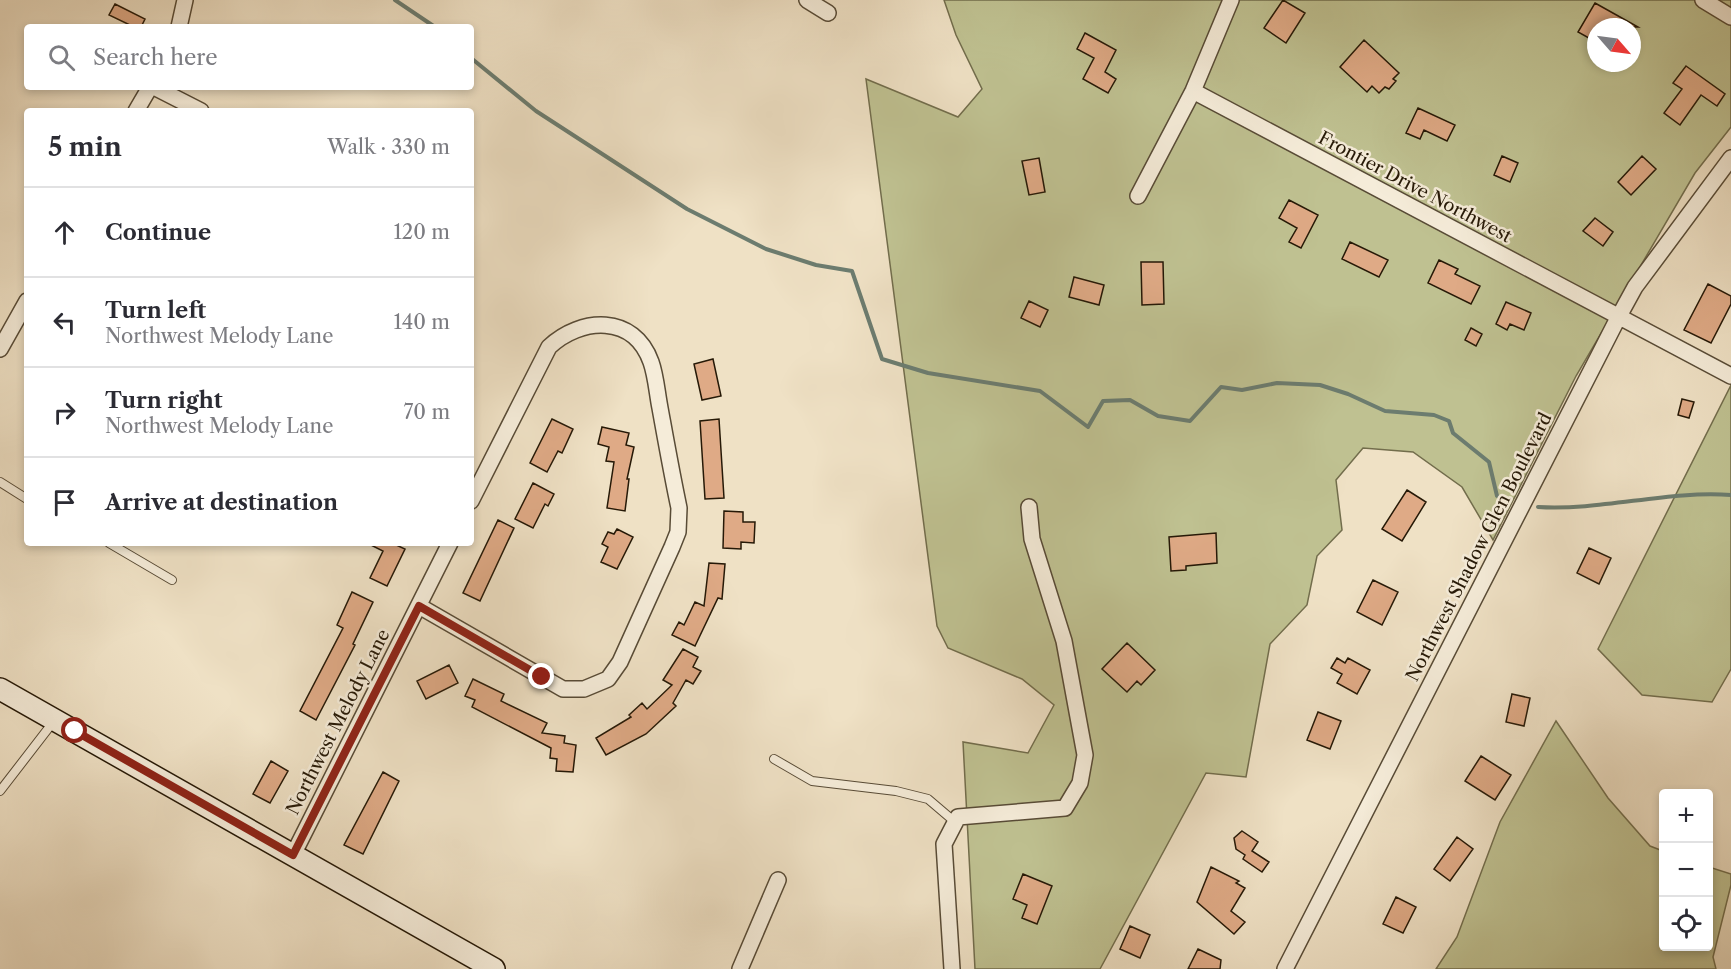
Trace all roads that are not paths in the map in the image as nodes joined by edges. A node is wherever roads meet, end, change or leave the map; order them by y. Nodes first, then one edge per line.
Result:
1 (185, 0) edge
2 (807, 0) edge
3 (1231, 0) edge
4 (1702, 0) edge
5 (828, 13) dead end
6 (1731, 17) edge
7 (180, 24) edge
8 (150, 90) edge
9 (158, 90) edge
10 (1193, 91) junction
11 (138, 108) edge
12 (195, 108) edge
13 (1731, 158) edge
14 (1138, 196) dead end
15 (24, 306) edge
16 (1618, 318) junction
17 (0, 349) edge
18 (1731, 376) edge
19 (0, 482) edge
20 (474, 495) edge
21 (24, 497) edge
22 (1029, 507) dead end
23 (114, 546) edge
24 (449, 546) edge
25 (172, 580) dead end
26 (419, 606) junction
27 (0, 689) edge
28 (55, 720) junction
29 (774, 759) dead end
30 (0, 791) edge
31 (955, 822) junction
32 (293, 855) junction
33 (778, 880) dead end
34 (494, 969) edge
35 (740, 969) edge
36 (952, 969) edge
37 (1285, 969) edge

1 - 7 street
2 - 5 street
3 - 10 street
4 - 6 street
8 - 11 street
9 - 12 street
10 - 14 street
10 - 16 street, Frontier Drive Northwest
13 - 16 street, Northwest Shadow Glen Boulevard
15 - 17 street
16 - 18 street, Frontier Drive Northwest
16 - 37 street, Northwest Shadow Glen Boulevard
19 - 21 lane
20 - 26 street
22 - 31 street
23 - 25 lane
24 - 26 street, Northwest Melody Lane
26 - 32 street, Northwest Melody Lane
27 - 28 main road
28 - 30 lane
28 - 32 main road
29 - 31 lane
31 - 36 street
32 - 34 main road
33 - 35 street

